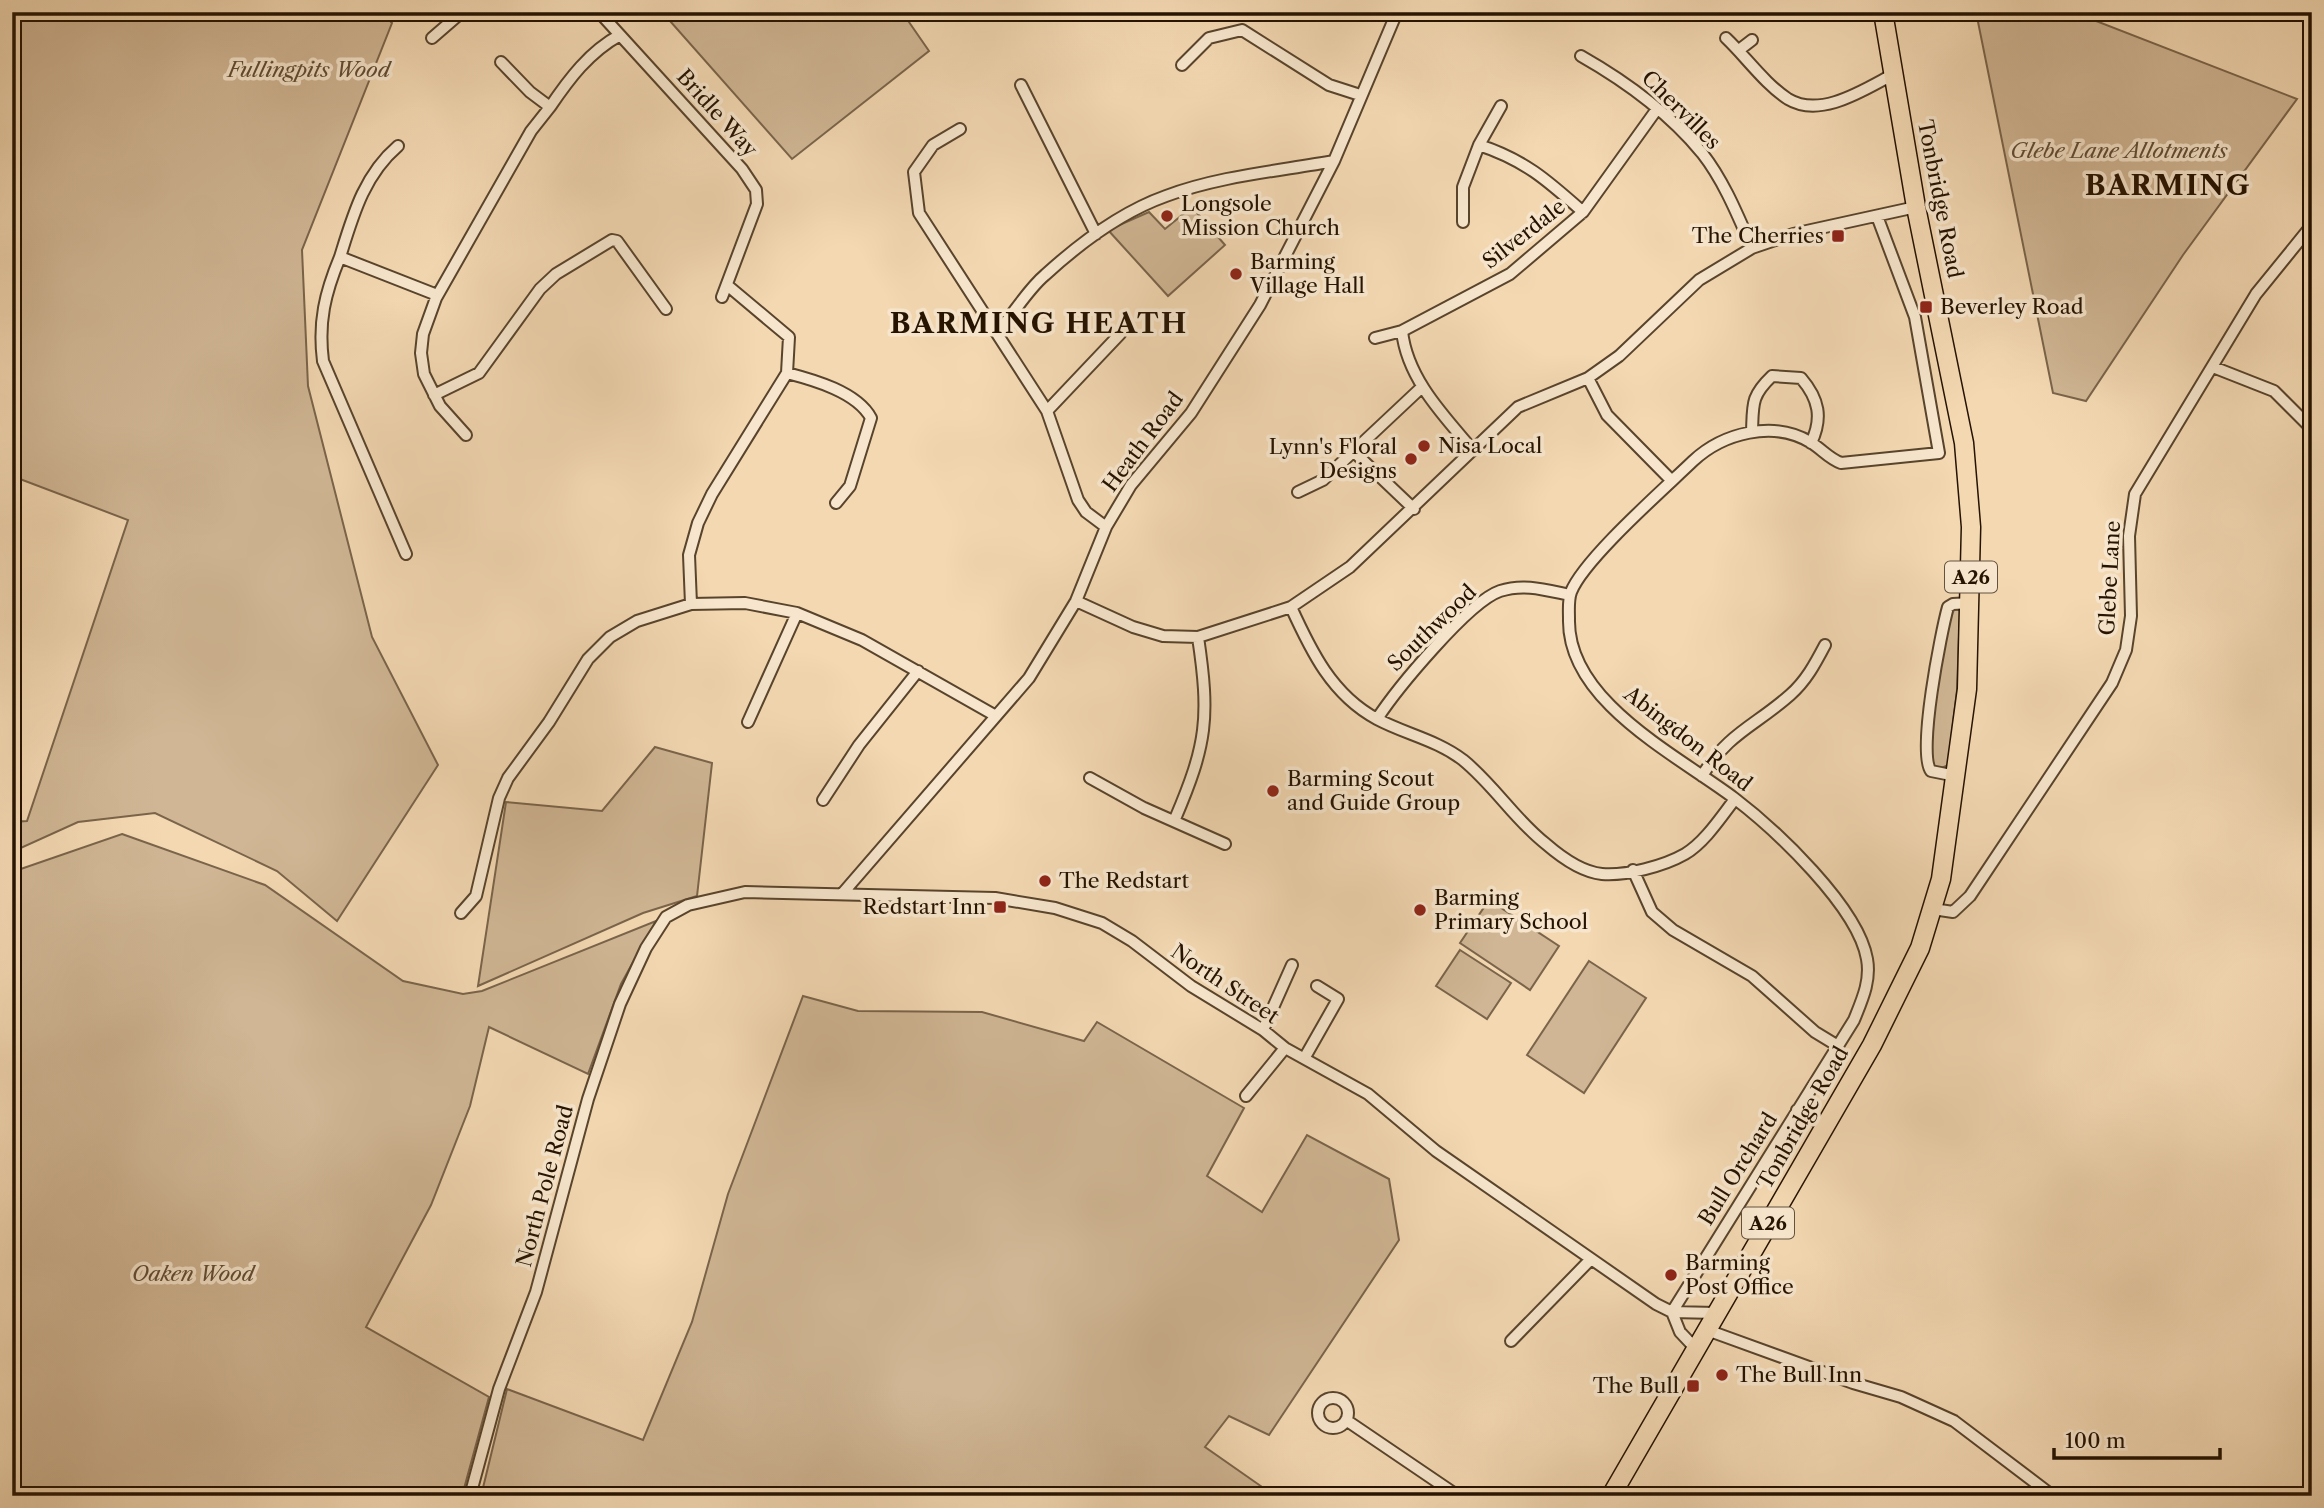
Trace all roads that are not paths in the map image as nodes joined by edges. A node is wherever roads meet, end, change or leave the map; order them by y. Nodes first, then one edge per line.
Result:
1 (462, 12) edge
2 (599, 12) edge
3 (1396, 12) edge
4 (1882, 12) edge
5 (620, 35) junction
6 (432, 38) dead end
7 (1726, 38) dead end
8 (1752, 40) dead end
9 (1739, 50) junction
10 (1581, 56) dead end
11 (501, 62) dead end
12 (1182, 65) dead end
13 (1894, 74) junction
14 (1021, 86) dead end
15 (1360, 95) junction
16 (1501, 106) dead end
17 (550, 107) junction
18 (1657, 109) junction
19 (960, 129) dead end
20 (1479, 145) junction
21 (398, 146) dead end
22 (1334, 161) junction
23 (1916, 207) junction
24 (1583, 212) junction
25 (1877, 216) junction
26 (1463, 222) dead end
27 (2312, 225) edge
28 (1096, 234) junction
29 (1752, 248) junction
30 (340, 257) junction
31 (727, 285) junction
32 (437, 295) junction
33 (722, 297) dead end
34 (666, 309) dead end
35 (1402, 331) junction
36 (998, 333) junction
37 (1120, 334) dead end
38 (1375, 338) dead end
39 (2213, 367) junction
40 (788, 373) junction
41 (1588, 378) junction
42 (1422, 387) junction
43 (434, 395) junction
44 (1047, 411) junction
45 (2312, 429) edge
46 (1752, 432) junction
47 (466, 435) dead end
48 (1811, 443) junction
49 (1472, 449) junction
50 (1353, 451) junction
51 (1672, 481) junction
52 (1298, 492) dead end
53 (835, 503) dead end
54 (1414, 509) junction
55 (1105, 527) junction
56 (406, 554) dead end
57 (1570, 594) junction
58 (1076, 601) junction
59 (1971, 603) junction
60 (691, 604) junction
61 (1291, 607) junction
62 (797, 613) junction
63 (1198, 638) junction
64 (1825, 645) dead end
65 (918, 671) junction
66 (996, 716) junction
67 (1377, 719) junction
68 (748, 722) dead end
69 (1702, 776) junction
70 (1956, 776) junction
71 (1090, 778) dead end
72 (1735, 799) junction
73 (823, 800) dead end
74 (1175, 819) junction
75 (1229, 844) dead end
76 (1633, 870) junction
77 (842, 894) junction
78 (688, 905) joint
79 (1933, 909) junction
80 (461, 913) dead end
81 (1292, 965) dead end
82 (1317, 986) dead end
83 (1263, 1030) junction
84 (1838, 1046) junction
85 (1285, 1048) junction
86 (1305, 1057) junction
87 (1246, 1096) dead end
88 (1797, 1110) junction
89 (1825, 1126) junction
90 (1591, 1259) junction
91 (1672, 1312) junction
92 (1716, 1312) junction
93 (1707, 1330) junction
94 (1511, 1341) dead end
95 (1696, 1349) junction
96 (1346, 1420) dead end
97 (470, 1496) edge
98 (1458, 1496) edge
99 (1611, 1496) edge
100 (2053, 1496) edge

1 - 6 street
2 - 5 street, Bridle Way
3 - 15 street, Heath Road
4 - 13 main road, Tonbridge Road / A26
5 - 17 street
5 - 31 street, Bridle Way
7 - 9 street
8 - 9 street
9 - 13 street
10 - 18 street, Chervilles
11 - 17 street
12 - 15 street
13 - 23 main road, Tonbridge Road / A26
14 - 28 street
15 - 22 street, Heath Road
16 - 20 street
17 - 32 street
18 - 24 street, Silverdale
18 - 29 street, Chervilles
19 - 36 street
20 - 24 street
20 - 26 street
21 - 30 street
22 - 28 street
22 - 55 street, Heath Road
23 - 25 street
23 - 59 main road, Tonbridge Road / A26
24 - 35 street, Silverdale
25 - 29 street
25 - 48 street
27 - 39 street, Glebe Lane
28 - 36 street
29 - 41 street
30 - 32 street
30 - 56 street
31 - 33 street, Bridle Way
31 - 40 street
32 - 43 street
34 - 43 street
35 - 38 street, Silverdale
35 - 42 street
36 - 44 street
37 - 44 street
39 - 45 street
39 - 79 street, Glebe Lane
40 - 53 street
40 - 60 street
41 - 49 street
41 - 51 street
42 - 49 street
42 - 50 street
43 - 47 street
44 - 55 street
46 - 48 street
46 - 48 street
46 - 51 street
49 - 54 street
50 - 52 street
50 - 54 street
51 - 57 street
54 - 61 street
55 - 58 street, Heath Road
57 - 67 street, Southwood
57 - 69 street, Abingdon Road
58 - 63 street
58 - 66 street, Heath Road
59 - 70 main road, Tonbridge Road / A26
59 - 70 street
60 - 62 street
60 - 80 street
61 - 63 street
61 - 67 street
62 - 65 street
62 - 68 street
63 - 74 street
64 - 69 street
65 - 66 street
65 - 73 street
66 - 77 street, Heath Road
67 - 76 street
69 - 72 street, Abingdon Road
70 - 79 main road, Tonbridge Road / A26
71 - 74 street
72 - 76 street
72 - 84 street, Abingdon Road
74 - 75 street
76 - 84 street
77 - 78 street, North Street
77 - 83 street, North Street
78 - 97 street, North Pole Road
79 - 89 main road, Tonbridge Road / A26
81 - 83 street
82 - 86 street
83 - 85 street, North Street
84 - 88 street, Abingdon Road
85 - 86 street, North Street
85 - 87 street
86 - 90 street, North Street
88 - 89 street, Bull Orchard
88 - 91 street, Bull Orchard
89 - 92 main road, Tonbridge Road / A26
90 - 91 street, North Street
90 - 94 street
91 - 92 street
91 - 95 street, North Street
92 - 93 main road, Tonbridge Road / A26
93 - 95 main road, Tonbridge Road / A26
93 - 100 street
95 - 99 main road, Tonbridge Road / A26
96 - 98 street

